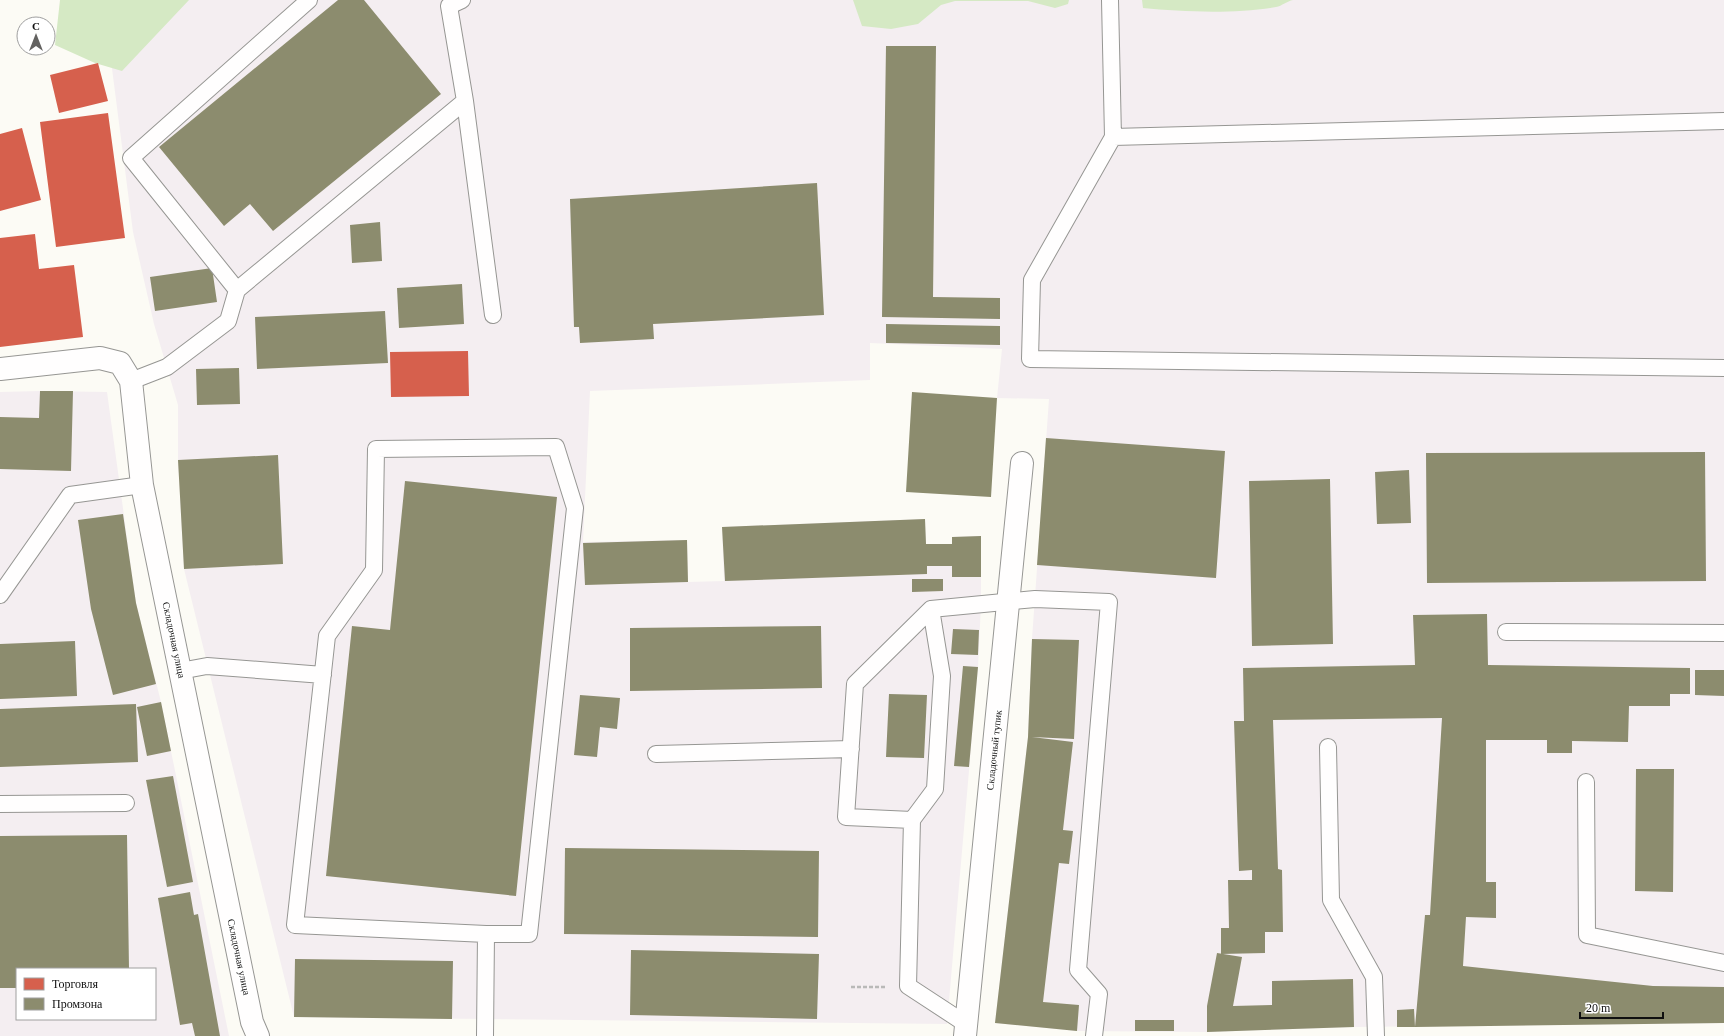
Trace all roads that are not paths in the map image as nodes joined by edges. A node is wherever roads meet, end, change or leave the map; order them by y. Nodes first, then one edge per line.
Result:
1 (309, 0) edge
2 (1110, 0) edge
3 (449, 2) edge
4 (466, 101) junction
5 (1724, 121) edge
6 (1114, 137) junction
7 (237, 290) junction
8 (493, 315) dead end
9 (1724, 368) edge
10 (0, 369) edge
11 (131, 380) junction
12 (1022, 463) dead end
13 (142, 485) junction
14 (0, 595) edge
15 (1009, 601) junction
16 (930, 609) junction
17 (1506, 632) dead end
18 (1724, 633) edge
19 (180, 671) junction
20 (323, 675) junction
21 (1328, 747) dead end
22 (850, 749) junction
23 (656, 754) dead end
24 (1586, 782) dead end
25 (126, 803) dead end
26 (0, 804) edge
27 (912, 820) junction
28 (486, 934) junction
29 (1724, 963) edge
30 (966, 1030) edge
31 (258, 1036) edge
32 (485, 1036) edge
33 (1094, 1036) edge
34 (1376, 1036) edge

1 - 7 lane
2 - 6 lane
3 - 4 lane
4 - 7 lane
4 - 8 lane
5 - 6 lane
6 - 9 lane
7 - 11 lane
10 - 11 street, Складочная улица
11 - 13 street, Складочная улица
12 - 15 street, Складочный тупик
13 - 14 lane
13 - 19 street, Складочная улица
15 - 16 lane
15 - 30 street, Складочный тупик
15 - 33 lane
16 - 22 lane
16 - 27 lane
17 - 18 lane
19 - 20 lane
19 - 31 street, Складочная улица
20 - 28 lane
20 - 28 lane
21 - 34 lane
22 - 23 lane
22 - 27 lane
24 - 29 lane
25 - 26 lane
27 - 30 lane
28 - 32 lane

